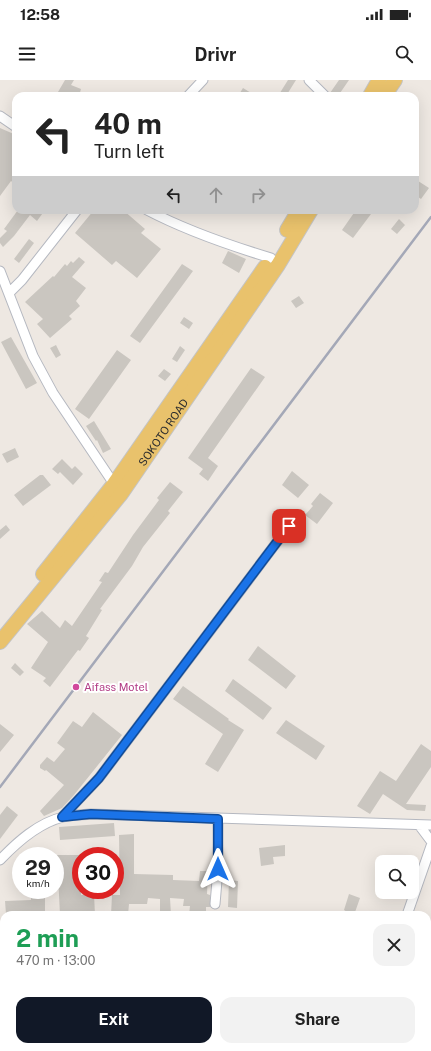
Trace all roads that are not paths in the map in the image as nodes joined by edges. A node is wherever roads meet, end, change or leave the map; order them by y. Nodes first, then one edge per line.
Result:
1 (203, 80) edge
2 (309, 80) edge
3 (379, 80) edge
4 (395, 80) edge
5 (192, 92) edge
6 (321, 92) edge
7 (372, 92) edge
8 (387, 92) edge
9 (0, 116) edge
10 (12, 124) edge
11 (75, 214) edge
12 (154, 214) edge
13 (297, 214) edge
14 (309, 214) edge
15 (271, 258) junction
16 (0, 271) edge
17 (9, 293) junction
18 (114, 484) junction
19 (289, 526) dead end
20 (0, 628) edge
21 (0, 642) edge
22 (62, 817) junction
23 (218, 819) junction
24 (419, 825) junction
25 (431, 826) edge
26 (431, 841) edge
27 (431, 846) edge
28 (0, 860) edge
29 (215, 904) dead end
30 (407, 911) edge

1 - 5 street
2 - 6 street
3 - 7 main road
4 - 8 main road
9 - 10 street
11 - 17 street
12 - 15 street
13 - 15 main road, SOKOTO ROAD
14 - 21 main road, SOKOTO ROAD
15 - 18 main road, SOKOTO ROAD
16 - 17 street
17 - 18 street
18 - 20 main road, SOKOTO ROAD
19 - 22 street
22 - 23 street
22 - 28 street
23 - 24 street
23 - 29 street
24 - 25 street
24 - 26 street
27 - 30 street

